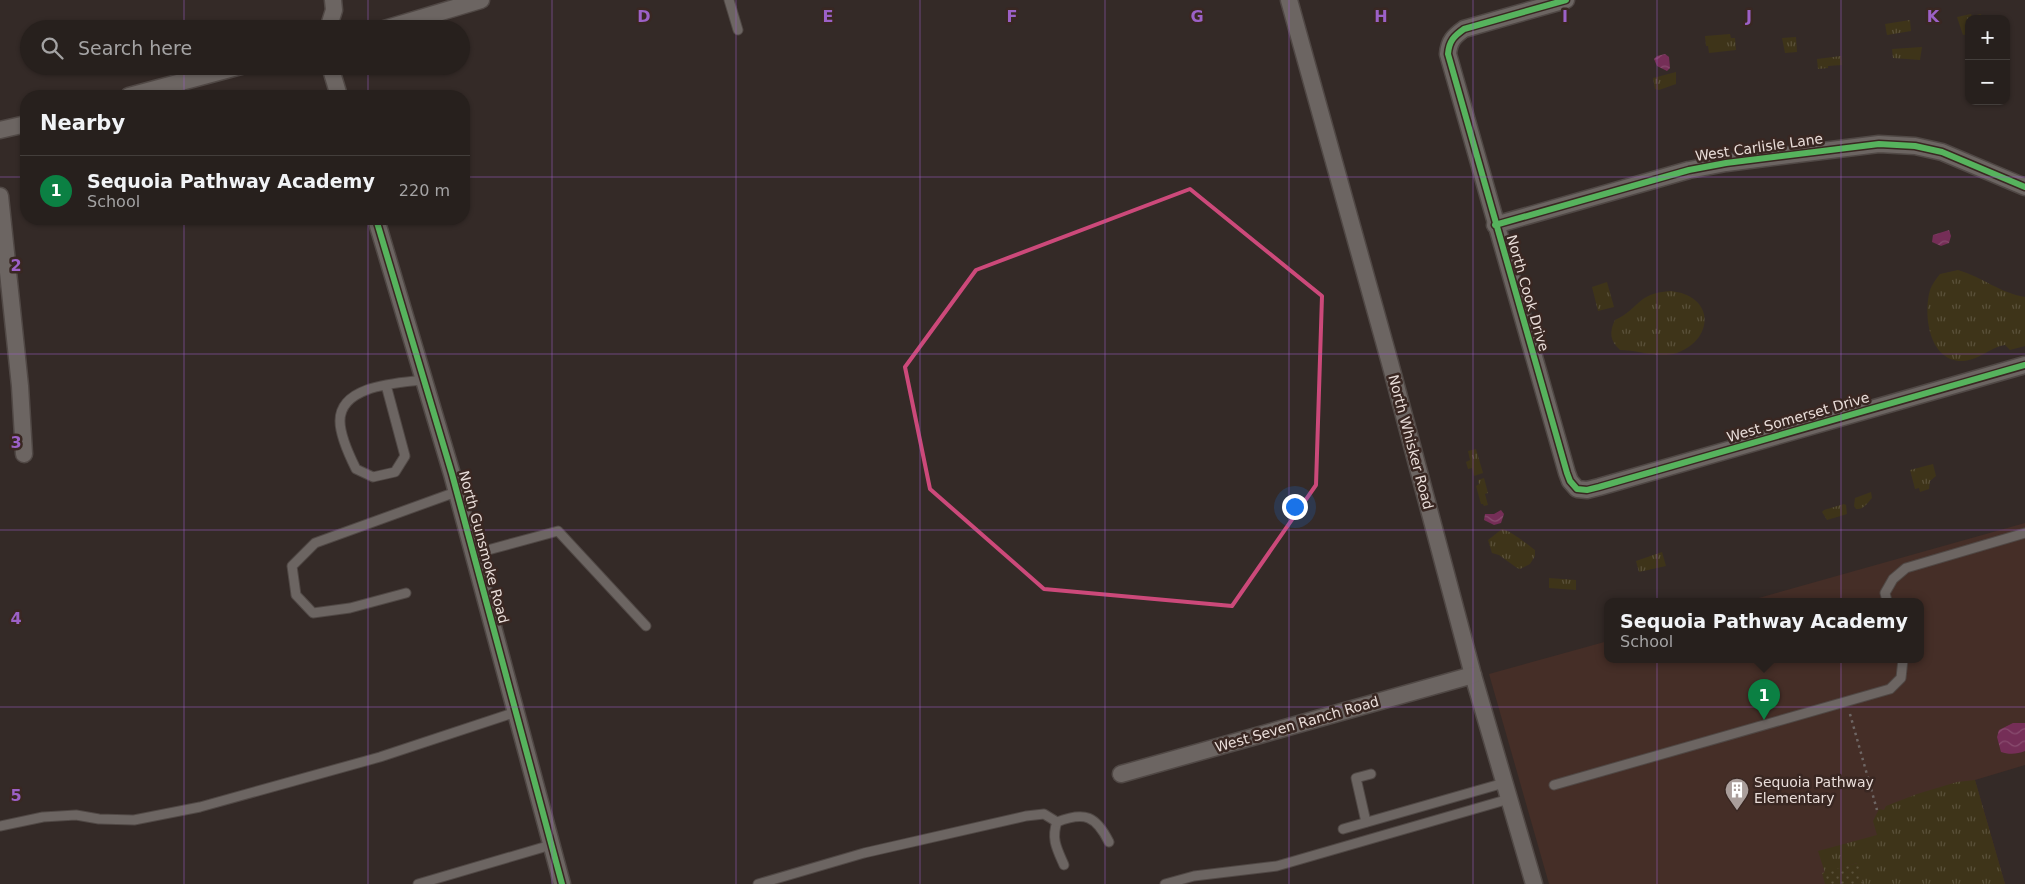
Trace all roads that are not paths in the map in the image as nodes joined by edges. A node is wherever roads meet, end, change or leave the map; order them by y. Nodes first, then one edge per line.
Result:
1 (333, 0) edge
2 (481, 0) edge
3 (729, 0) edge
4 (1289, 0) edge
5 (1566, 0) edge
6 (331, 20) edge
7 (414, 20) edge
8 (738, 30) dead end
9 (207, 75) edge
10 (333, 75) edge
11 (151, 90) edge
12 (337, 90) edge
13 (20, 125) edge
14 (0, 130) edge
15 (2025, 187) edge
16 (0, 196) edge
17 (378, 225) edge
18 (1495, 225) junction
19 (2025, 365) edge
20 (423, 380) junction
21 (386, 385) junction
22 (24, 454) dead end
23 (1577, 489) joint
24 (456, 492) junction
25 (2025, 533) edge
26 (473, 554) junction
27 (406, 594) dead end
28 (1887, 598) edge
29 (646, 626) dead end
30 (1903, 663) edge
31 (1473, 675) junction
32 (516, 712) junction
33 (1121, 774) dead end
34 (1371, 774) dead end
35 (1504, 783) junction
36 (1554, 785) dead end
37 (1509, 799) junction
38 (1057, 822) junction
39 (1366, 822) junction
40 (0, 826) edge
41 (1343, 829) dead end
42 (1108, 842) dead end
43 (552, 845) junction
44 (1064, 865) dead end
45 (418, 884) edge
46 (562, 884) edge
47 (758, 884) edge
48 (1165, 884) edge
49 (1534, 884) edge

1 - 6 street
2 - 7 street
3 - 8 lane
4 - 31 street, North Whisker Road
5 - 18 street, North Cook Drive
9 - 11 street
10 - 12 street
13 - 14 street
15 - 18 street, West Carlisle Lane
16 - 22 street
17 - 20 street, North Gunsmoke Road
18 - 23 street, North Cook Drive
19 - 23 street, West Somerset Drive
20 - 21 lane
20 - 24 street, North Gunsmoke Road
21 - 21 lane
24 - 26 street, North Gunsmoke Road
24 - 27 lane
25 - 28 lane
26 - 29 lane
26 - 32 street, North Gunsmoke Road
30 - 36 lane
31 - 33 street, West Seven Ranch Road
31 - 35 street, North Whisker Road
32 - 40 lane
32 - 43 street, North Gunsmoke Road
34 - 39 lane
35 - 37 street, North Whisker Road
35 - 39 lane
37 - 48 lane
37 - 49 street, North Whisker Road
38 - 42 lane
38 - 44 lane
38 - 47 lane
39 - 41 lane
43 - 45 lane
43 - 46 street, North Gunsmoke Road

